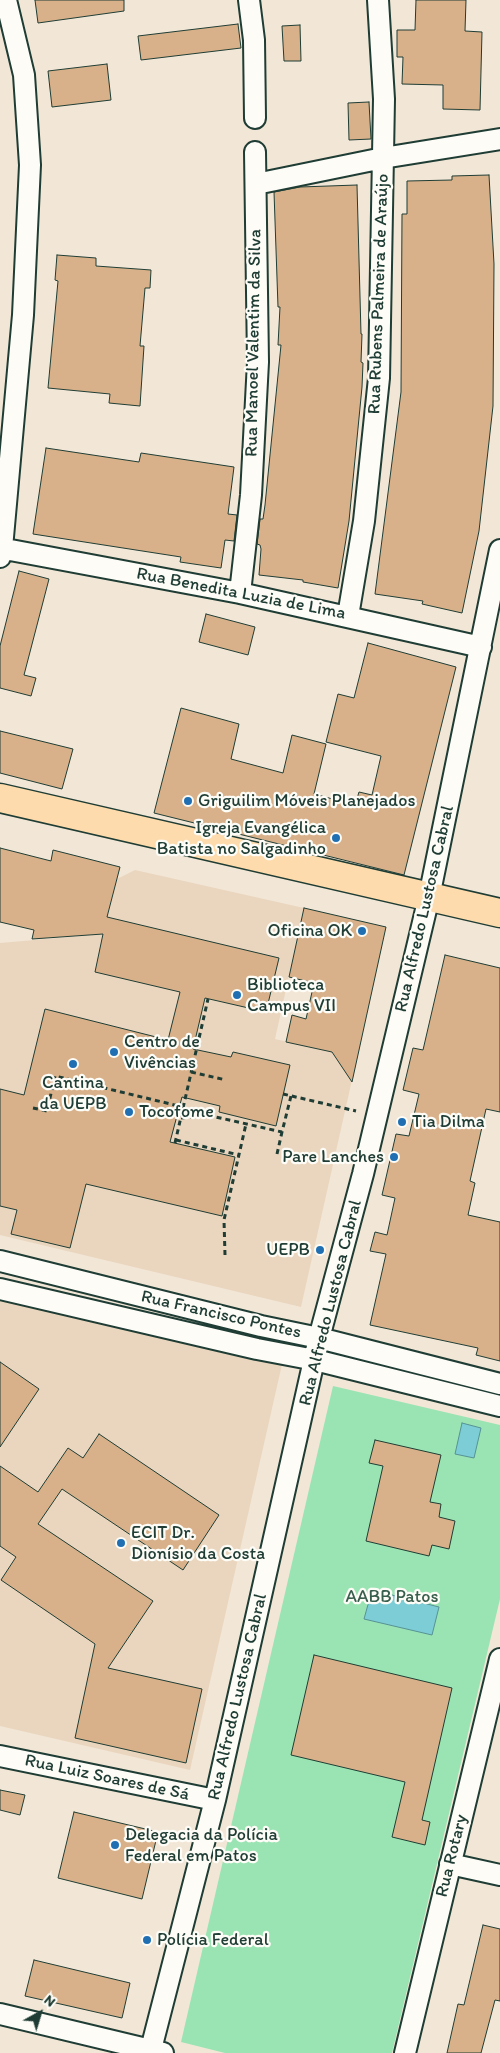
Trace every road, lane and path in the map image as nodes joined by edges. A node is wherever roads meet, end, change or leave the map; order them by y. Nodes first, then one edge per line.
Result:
1 (6, 0) edge
2 (249, 0) edge
3 (378, 0) edge
4 (255, 118) dead end
5 (500, 139) edge
6 (255, 152) dead end
7 (383, 158) junction
8 (256, 184) junction
9 (500, 550) edge
10 (1, 551) edge
11 (240, 593) junction
12 (348, 616) junction
13 (481, 647) junction
14 (0, 798) edge
15 (429, 897) junction
16 (500, 913) edge
17 (208, 999) dead end
18 (191, 1072) junction
19 (226, 1080) dead end
20 (283, 1094) dead end
21 (291, 1096) junction
22 (183, 1107) junction
23 (33, 1108) dead end
24 (377, 1116) junction
25 (181, 1118) junction
26 (246, 1124) junction
27 (282, 1132) junction
28 (278, 1154) dead end
29 (238, 1155) junction
30 (225, 1255) dead end
31 (0, 1261) edge
32 (0, 1289) edge
33 (319, 1338) junction
34 (315, 1360) junction
35 (500, 1384) edge
36 (500, 1406) edge
37 (500, 1659) edge
38 (0, 1756) edge
39 (214, 1800) junction
40 (450, 1864) junction
41 (500, 1875) edge
42 (0, 2014) edge
43 (155, 2052) edge
44 (405, 2053) edge

1 - 10 street
2 - 4 street
3 - 7 street, Rua Rubens Palmeira de Araújo
5 - 7 street
6 - 8 street, Rua Manoel Valentim da Silva
7 - 8 street
7 - 12 street, Rua Rubens Palmeira de Araújo
8 - 11 street, Rua Manoel Valentim da Silva
9 - 13 street, Rua Alfredo Lustosa Cabral
10 - 11 street, Rua Benedita Luzia de Lima
11 - 12 street, Rua Benedita Luzia de Lima
12 - 13 street, Rua Benedita Luzia de Lima
13 - 15 street, Rua Alfredo Lustosa Cabral
14 - 15 main road
15 - 16 main road
15 - 24 street, Rua Alfredo Lustosa Cabral
17 - 18 path
18 - 19 path
18 - 22 path
20 - 21 path
21 - 24 path
21 - 27 path
22 - 23 path
22 - 25 path
24 - 33 street, Rua Alfredo Lustosa Cabral
25 - 26 path
25 - 29 path
26 - 27 path
26 - 29 path
27 - 28 path
29 - 30 path
31 - 33 street, Rua Francisco Pontes
32 - 34 street, Rua Francisco Pontes
33 - 34 street, Rua Alfredo Lustosa Cabral
33 - 35 street, Rua Francisco Pontes
34 - 36 street, Rua Francisco Pontes
34 - 39 street, Rua Alfredo Lustosa Cabral
37 - 40 street, Rua Rotary
38 - 39 street, Rua Luiz Soares de Sá
39 - 43 street, Rua Alfredo Lustosa Cabral
40 - 41 street
40 - 44 street, Rua Rotary
42 - 43 street

